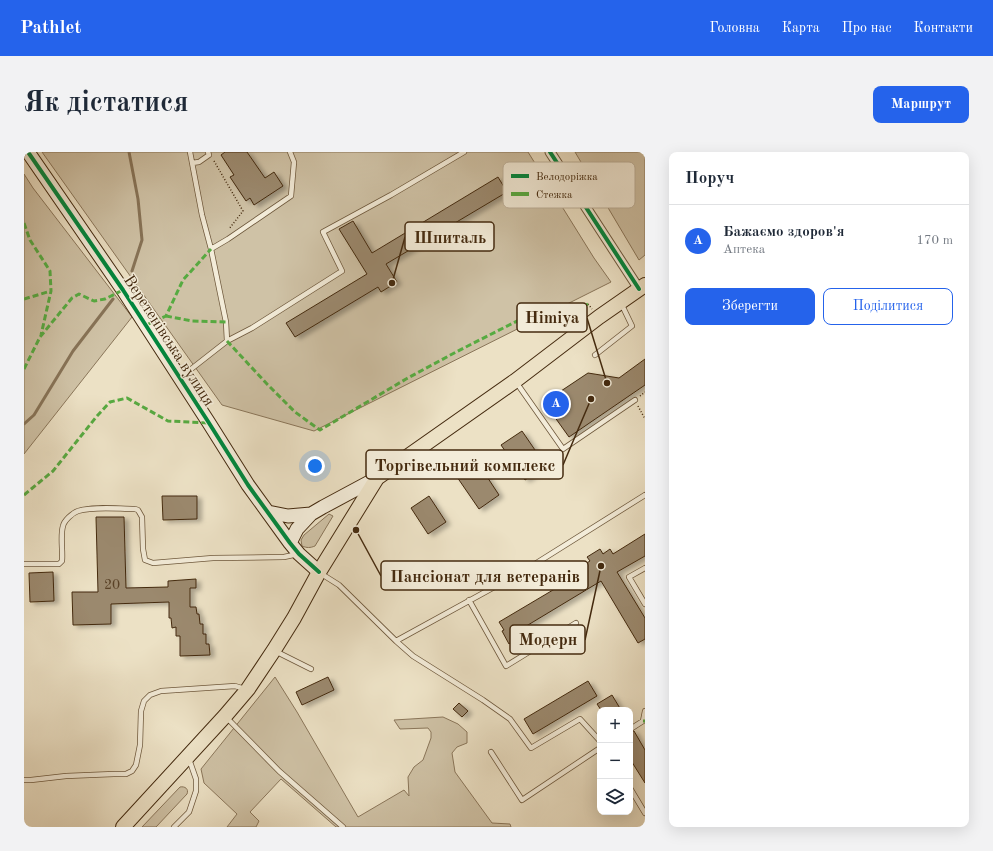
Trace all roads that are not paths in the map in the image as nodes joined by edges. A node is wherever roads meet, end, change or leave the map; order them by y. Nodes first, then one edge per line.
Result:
1 (28, 152) edge
2 (190, 152) edge
3 (208, 152) edge
4 (290, 152) edge
5 (464, 152) edge
6 (550, 152) edge
7 (557, 162) edge
8 (192, 163) junction
9 (588, 208) edge
10 (211, 249) junction
11 (642, 287) edge
12 (620, 302) junction
13 (227, 341) junction
14 (595, 355) dead end
15 (180, 378) junction
16 (515, 381) junction
17 (635, 400) road end
18 (377, 478) junction
19 (645, 495) edge
20 (268, 512) junction
21 (311, 514) junction
22 (290, 543) junction
23 (299, 554) junction
24 (24, 564) edge
25 (645, 568) edge
26 (319, 572) junction
27 (469, 600) junction
28 (645, 604) edge
29 (576, 623) dead end
30 (396, 641) junction
31 (274, 650) junction
32 (311, 669) dead end
33 (248, 689) junction
34 (645, 711) edge
35 (225, 716) junction
36 (633, 727) edge
37 (597, 737) edge
38 (597, 750) edge
39 (491, 752) dead end
40 (188, 757) junction
41 (24, 780) edge
42 (633, 793) edge
43 (645, 813) edge
44 (123, 827) edge
45 (174, 827) edge
46 (343, 827) edge

1 - 15 street, Веретенівська вулиця
2 - 8 lane
3 - 8 lane
4 - 10 lane
5 - 13 lane
6 - 7 street
8 - 10 lane
9 - 11 street
10 - 13 lane
11 - 12 main road
12 - 14 lane
12 - 16 main road
13 - 15 lane
15 - 20 street, Веретенівська вулиця
16 - 17 lane
16 - 18 main road
18 - 21 street
18 - 26 main road
19 - 27 lane
20 - 21 street
20 - 22 street, Веретенівська вулиця
21 - 22 street
22 - 23 street, Веретенівська вулиця
23 - 24 lane
23 - 26 street, Веретенівська вулиця
25 - 28 lane
26 - 30 lane
26 - 31 main road
27 - 29 lane
27 - 30 lane
30 - 37 lane
31 - 32 lane
31 - 33 main road
33 - 35 main road
33 - 41 lane
34 - 36 lane
35 - 40 main road
35 - 46 lane
38 - 39 lane
40 - 44 main road
40 - 45 lane
42 - 43 lane

